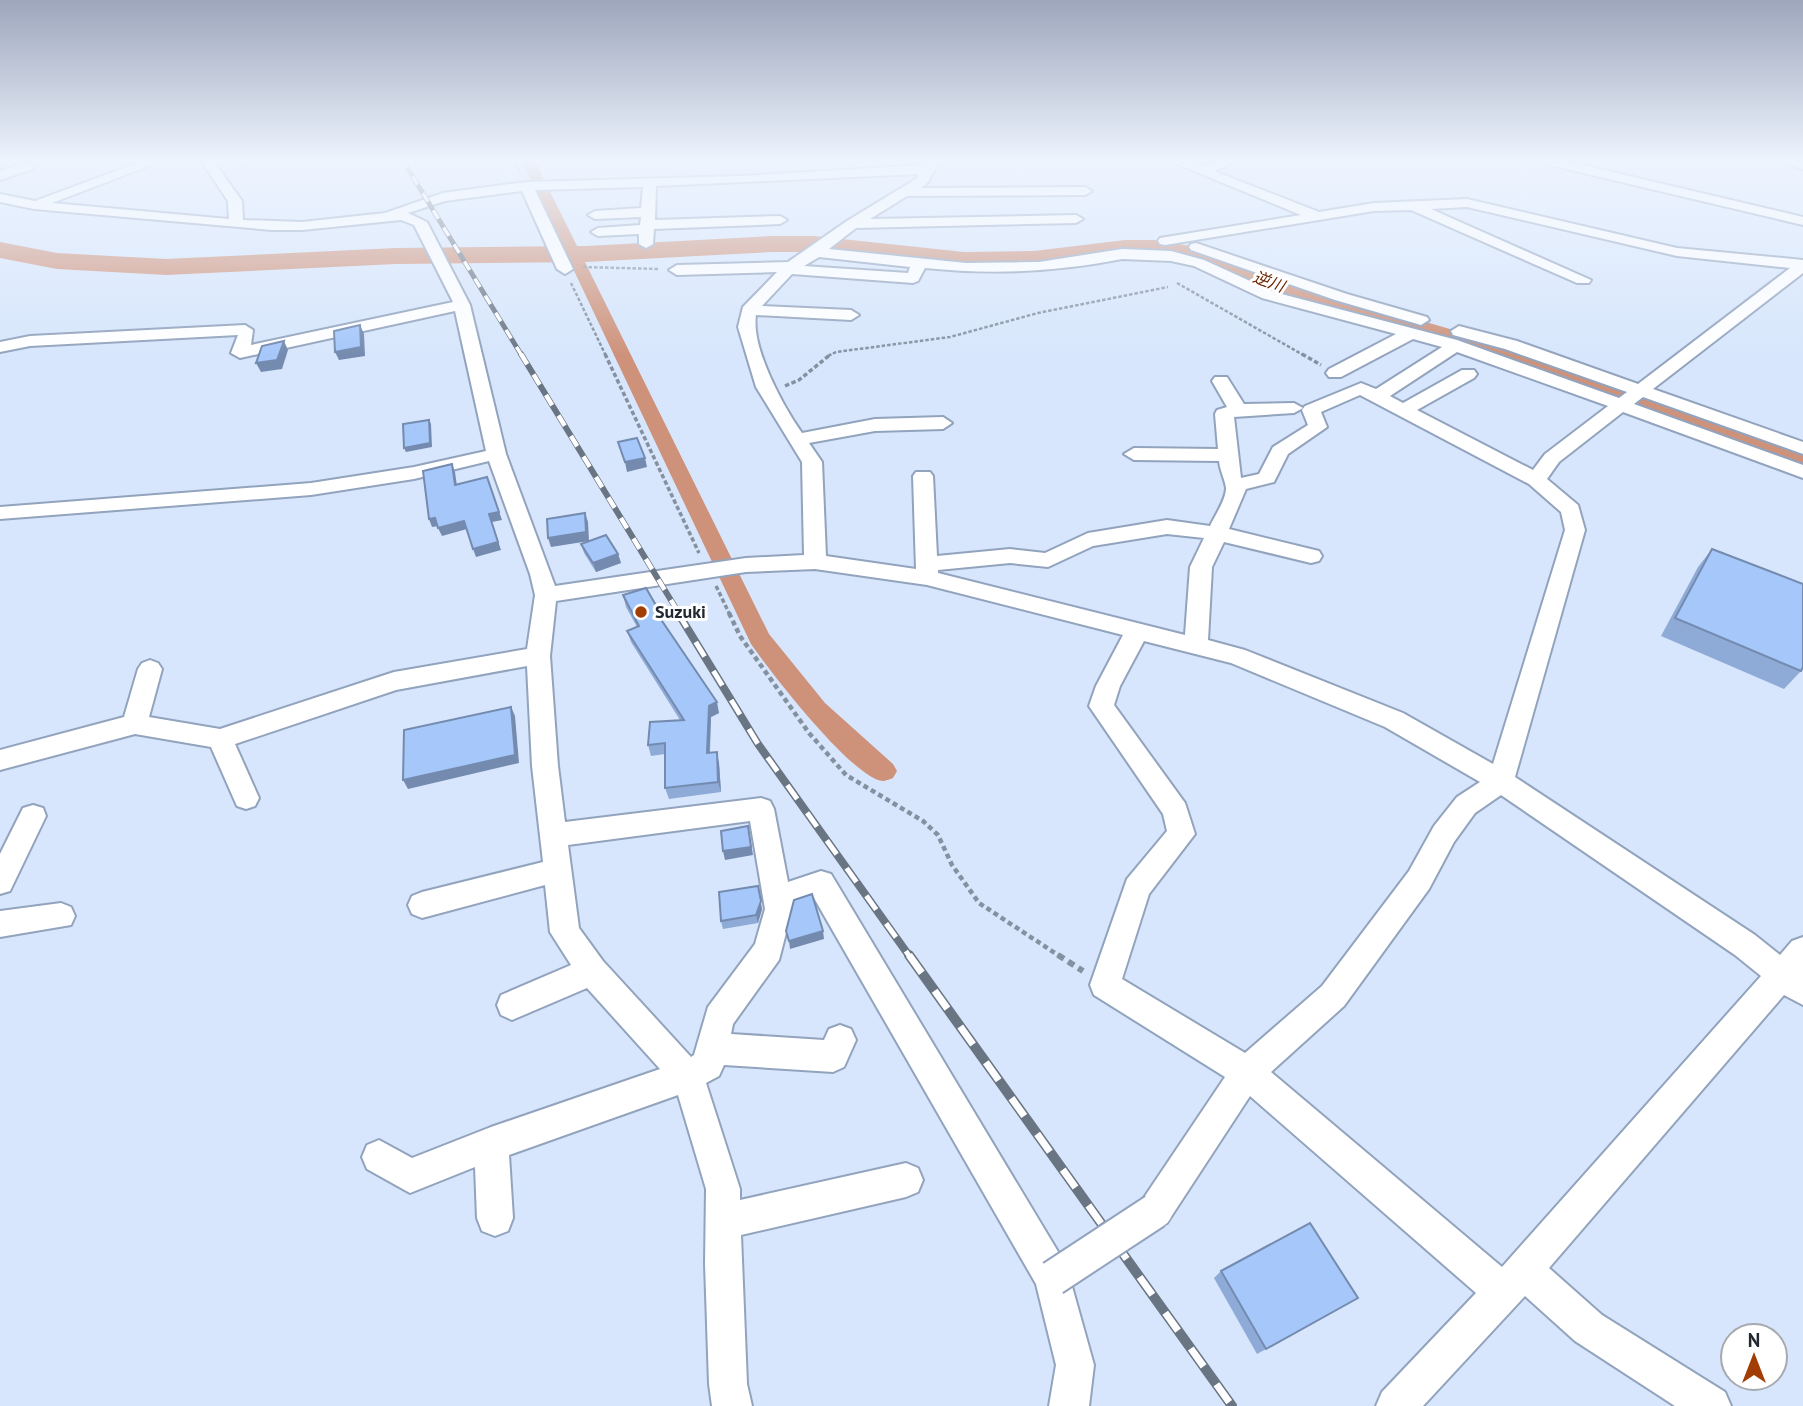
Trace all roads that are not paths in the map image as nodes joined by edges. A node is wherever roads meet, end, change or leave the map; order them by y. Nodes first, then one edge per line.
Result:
1 (279, 225) edge
2 (315, 225) edge
3 (421, 225) edge
4 (544, 225) edge
5 (633, 225) edge
6 (647, 225) edge
7 (703, 225) edge
8 (851, 225) edge
9 (1263, 225) edge
10 (1455, 225) edge
11 (1563, 225) edge
12 (647, 228) junction
13 (598, 232) dead end
14 (1165, 241) junction
15 (823, 245) junction
16 (920, 262) junction
17 (1803, 265) edge
18 (789, 268) junction
19 (565, 269) road end
20 (677, 270) road end
21 (1583, 280) dead end
22 (462, 305) junction
23 (750, 310) junction
24 (851, 315) dead end
25 (1410, 334) junction
26 (1455, 346) junction
27 (0, 347) edge
28 (1335, 373) road end
29 (1468, 374) dead end
30 (1221, 381) dead end
31 (1377, 396) junction
32 (1630, 397) junction
33 (1294, 408) dead end
34 (1238, 410) junction
35 (1403, 410) junction
36 (943, 423) dead end
37 (799, 439) junction
38 (1803, 448) edge
39 (496, 454) junction
40 (1134, 454) dead end
41 (1228, 455) junction
42 (1803, 472) edge
43 (923, 475) dead end
44 (1535, 480) junction
45 (1236, 485) junction
46 (0, 513) edge
47 (1216, 533) junction
48 (1311, 556) dead end
49 (815, 562) junction
50 (927, 571) junction
51 (546, 595) junction
52 (1137, 631) junction
53 (1196, 646) junction
54 (538, 656) junction
55 (150, 669) dead end
56 (135, 724) junction
57 (220, 739) junction
58 (0, 760) edge
59 (1501, 780) junction
60 (246, 798) dead end
61 (33, 817) dead end
62 (553, 835) junction
63 (557, 870) junction
64 (0, 882) edge
65 (777, 899) junction
66 (422, 905) dead end
67 (61, 916) dead end
68 (2, 927) edge
69 (592, 971) junction
70 (1796, 973) edge
71 (512, 1004) dead end
72 (840, 1041) dead end
73 (712, 1049) junction
74 (1247, 1072) junction
75 (686, 1076) junction
76 (491, 1144) junction
77 (379, 1157) dead end
78 (906, 1180) dead end
79 (495, 1218) dead end
80 (724, 1221) junction
81 (1054, 1278) junction
82 (1514, 1281) junction
83 (732, 1406) edge
84 (1069, 1406) edge
85 (1396, 1406) edge
86 (1712, 1406) edge

1 - 2 street
3 - 22 street
4 - 19 street
5 - 12 street
6 - 12 street
7 - 12 street
8 - 15 street
9 - 14 street
10 - 21 street
11 - 17 street
12 - 13 street
14 - 15 street
14 - 32 street
15 - 16 street
15 - 18 street
16 - 18 street
16 - 25 street
17 - 32 street
18 - 20 street
18 - 23 street
22 - 27 street
22 - 39 street
23 - 24 street
23 - 37 street
25 - 26 street
25 - 28 street
26 - 31 street
26 - 32 street
29 - 35 street
30 - 34 street
31 - 35 street
31 - 45 street
32 - 38 street
32 - 42 street
32 - 44 street
33 - 34 street
34 - 41 street
35 - 44 street
36 - 37 street
37 - 49 street
39 - 46 street
39 - 51 street
40 - 41 street
41 - 45 street
43 - 50 street
44 - 59 street
45 - 47 street
47 - 48 street
47 - 50 street
47 - 53 street
49 - 50 street
49 - 51 street
50 - 52 street
51 - 54 street
52 - 53 street
52 - 74 street
53 - 59 street
54 - 57 street
54 - 62 street
55 - 56 street
56 - 57 street
56 - 58 street
57 - 60 street
59 - 70 street
59 - 74 street
61 - 64 street
62 - 63 street
62 - 65 street
63 - 66 street
63 - 69 street
65 - 73 street
65 - 81 street
67 - 68 street
69 - 71 street
69 - 75 street
70 - 82 street
72 - 73 street
73 - 75 street
74 - 81 street, bridge
74 - 82 street
75 - 76 street
75 - 80 street
76 - 77 street
76 - 79 street
78 - 80 street
80 - 83 street
81 - 84 street
82 - 85 street
82 - 86 street

